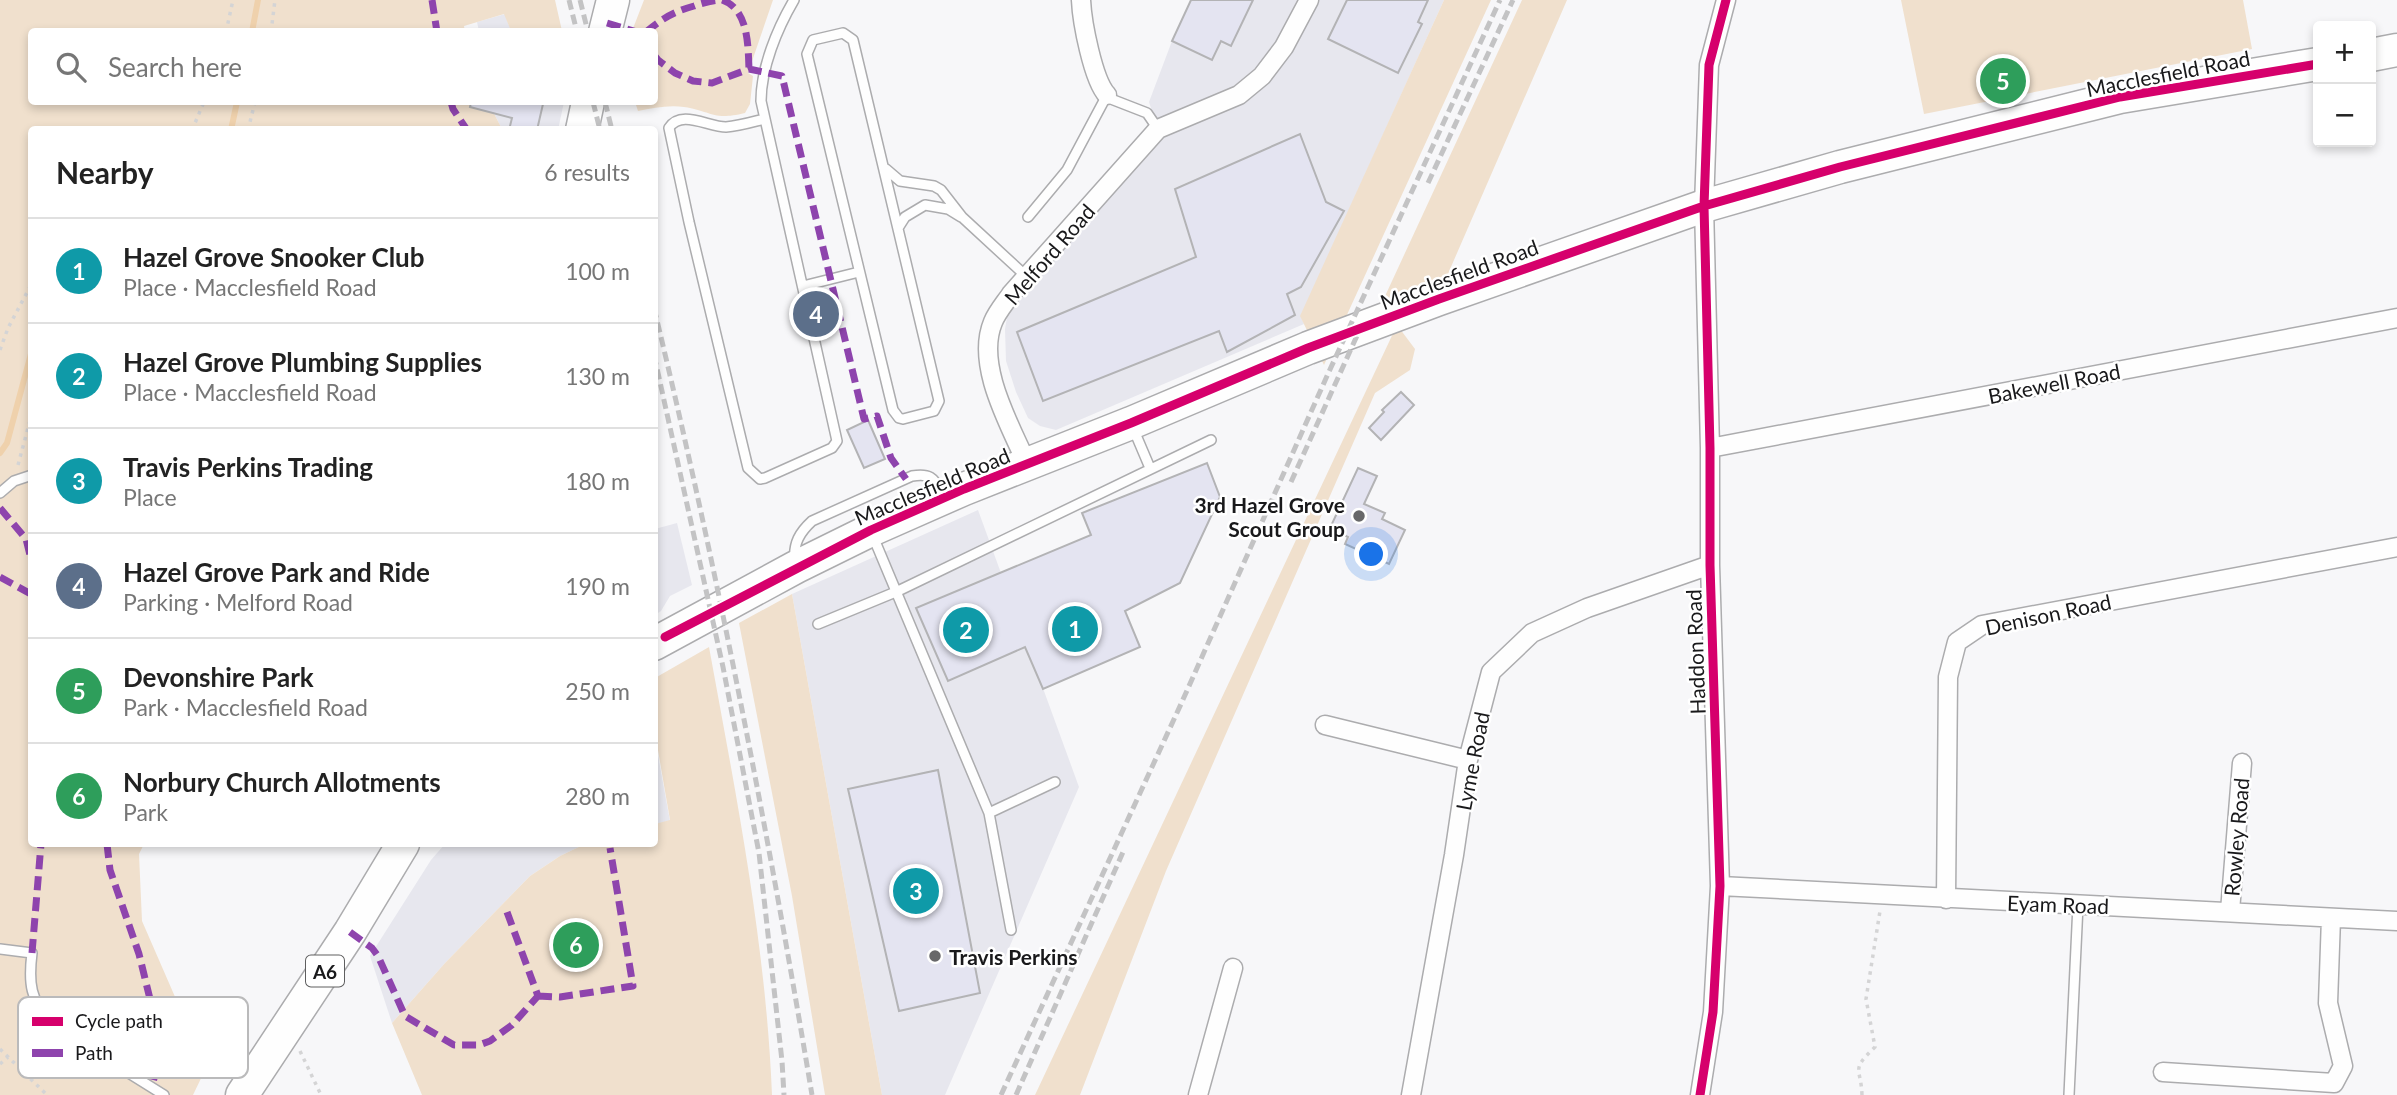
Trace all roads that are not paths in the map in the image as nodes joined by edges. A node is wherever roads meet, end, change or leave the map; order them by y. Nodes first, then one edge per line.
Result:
1 (614, 0) edge
2 (794, 0) edge
3 (1081, 0) edge
4 (1308, 0) edge
5 (1726, 0) edge
6 (606, 28) edge
7 (2397, 50) edge
8 (2376, 54) edge
9 (2313, 65) edge
10 (1107, 95) junction
11 (587, 105) edge
12 (764, 119) junction
13 (583, 126) edge
14 (1158, 129) junction
15 (884, 167) junction
16 (1704, 206) junction
17 (962, 217) junction
18 (1028, 217) dead end
19 (898, 228) junction
20 (859, 272) junction
21 (1027, 277) junction
22 (803, 286) junction
23 (2397, 318) edge
24 (1131, 423) junction
25 (1211, 440) dead end
26 (1710, 448) junction
27 (1027, 464) junction
28 (1150, 468) junction
29 (28, 476) edge
30 (0, 493) edge
31 (944, 498) junction
32 (871, 530) junction
33 (2397, 547) edge
34 (1710, 565) junction
35 (796, 567) junction
36 (898, 591) junction
37 (817, 624) dead end
38 (660, 636) edge
39 (1325, 725) dead end
40 (1468, 760) junction
41 (2242, 763) dead end
42 (1055, 782) dead end
43 (989, 813) junction
44 (401, 847) edge
45 (1720, 886) junction
46 (1946, 899) junction
47 (2078, 905) junction
48 (2230, 911) junction
49 (2331, 918) junction
50 (2397, 921) edge
51 (1011, 930) dead end
52 (0, 949) edge
53 (1233, 968) dead end
54 (33, 997) edge
55 (2163, 1072) dead end
56 (137, 1078) edge
57 (164, 1095) edge
58 (242, 1095) edge
59 (1198, 1095) edge
60 (1411, 1095) edge
61 (1700, 1095) edge
62 (2069, 1095) edge

1 - 6 highway
2 - 12 lane
3 - 10 street
4 - 14 street, Melford Road
5 - 16 street, Haddon Road
7 - 8 highway
9 - 16 highway, Macclesfield Road
10 - 14 lane
10 - 18 lane
11 - 13 highway
12 - 22 lane
12 - 22 lane
14 - 21 street, Melford Road
15 - 17 lane
15 - 19 lane
15 - 20 lane
16 - 24 highway, Macclesfield Road
16 - 26 street, Haddon Road
17 - 19 lane
17 - 21 lane
19 - 20 lane
20 - 22 lane
21 - 27 street, Melford Road
23 - 26 street, Bakewell Road
24 - 27 highway, Macclesfield Road
24 - 28 lane
25 - 28 lane
26 - 34 street, Haddon Road
27 - 31 highway, Macclesfield Road
28 - 36 lane
29 - 30 lane
31 - 32 highway, Macclesfield Road
31 - 35 lane
32 - 35 highway, Macclesfield Road
32 - 36 lane
33 - 46 street, Denison Road
34 - 40 street, Lyme Road
34 - 45 street, Haddon Road
35 - 38 highway, Macclesfield Road
36 - 37 lane
36 - 43 lane
39 - 40 street
40 - 60 street, Lyme Road
41 - 48 street, Rowley Road
42 - 43 lane
43 - 51 lane
44 - 58 highway, A6
45 - 46 street, Eyam Road
45 - 61 street, Haddon Road
46 - 47 street, Eyam Road
47 - 48 street, Eyam Road
47 - 62 lane
48 - 49 street, Eyam Road
49 - 50 street, Eyam Road
49 - 55 street
52 - 54 lane
53 - 59 street
56 - 57 lane

